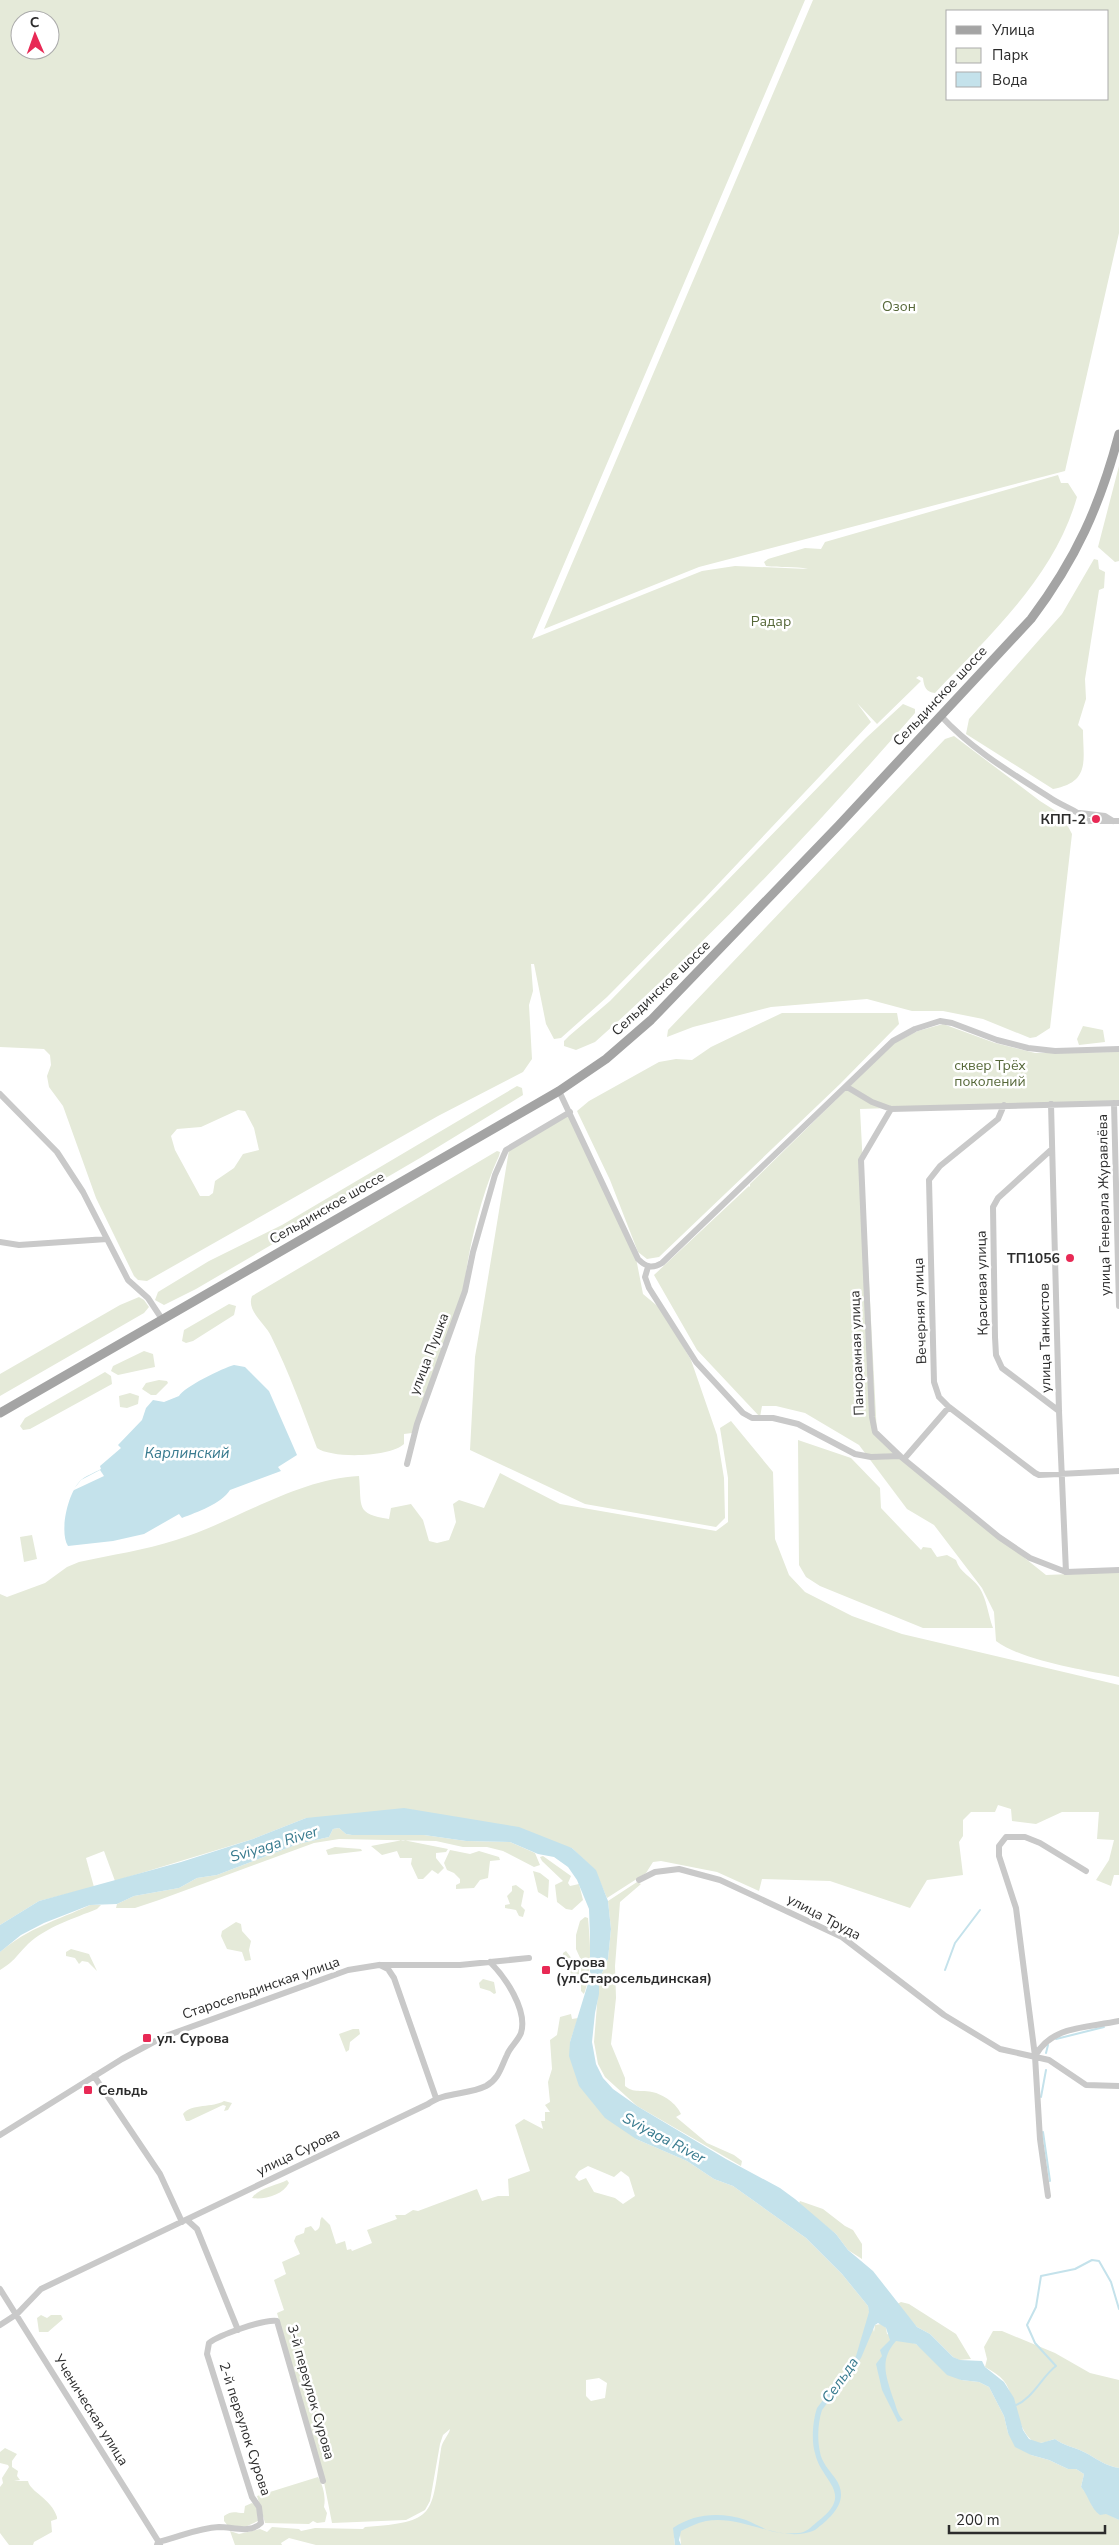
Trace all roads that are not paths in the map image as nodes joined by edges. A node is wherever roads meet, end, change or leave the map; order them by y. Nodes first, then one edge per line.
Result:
1 (1119, 434) edge
2 (940, 716) junction
3 (1116, 821) edge
4 (1119, 1048) edge
5 (848, 1087) junction
6 (559, 1092) junction
7 (0, 1094) edge
8 (1116, 1103) edge
9 (1051, 1104) junction
10 (1004, 1105) junction
11 (891, 1109) junction
12 (570, 1112) junction
13 (1052, 1149) junction
14 (107, 1240) junction
15 (0, 1242) edge
16 (648, 1267) junction
17 (1119, 1306) edge
18 (162, 1319) junction
19 (949, 1407) junction
20 (1059, 1411) junction
21 (0, 1413) edge
22 (902, 1457) junction
23 (407, 1464) dead end
24 (1119, 1471) edge
25 (1063, 1472) junction
26 (1119, 1570) edge
27 (1066, 1572) junction
28 (1086, 1871) dead end
29 (639, 1880) dead end
30 (529, 1958) dead end
31 (490, 1962) junction
32 (379, 1965) junction
33 (1119, 2020) edge
34 (1035, 2056) junction
35 (94, 2076) junction
36 (1119, 2086) edge
37 (436, 2098) junction
38 (0, 2135) edge
39 (1048, 2196) dead end
40 (184, 2221) junction
41 (0, 2289) edge
42 (17, 2314) junction
43 (0, 2325) edge
44 (238, 2330) junction
45 (323, 2482) dead end
46 (158, 2544) edge

1 - 2 main road, Сельдинское шоссе
2 - 3 street
2 - 6 main road, Сельдинское шоссе
4 - 5 street
5 - 11 street
5 - 16 street
6 - 12 street
6 - 18 main road, Сельдинское шоссе
7 - 14 street
8 - 9 street
8 - 17 street, улица Генерала Журавлёва
9 - 10 street
9 - 13 street, улица Танкистов
10 - 11 street
10 - 19 street, Вечерняя улица
11 - 22 street, Панорамная улица
12 - 16 street
12 - 23 street, улица Пушка
13 - 20 street, улица Танкистов
13 - 20 street, Красивая улица
14 - 15 street
14 - 18 street
16 - 22 street
18 - 21 main road, Сельдинское шоссе
19 - 22 street
19 - 25 street, Вечерняя улица
20 - 25 street, улица Танкистов
22 - 27 street, Панорамная улица
24 - 25 street, Вечерняя улица
25 - 27 street, улица Танкистов
26 - 27 street, Панорамная улица
28 - 34 street
29 - 34 street, улица Труда
30 - 31 street, Старосельдинская улица
31 - 32 street, Старосельдинская улица
31 - 37 street, улица Сурова
32 - 35 street, Старосельдинская улица
32 - 37 street
33 - 34 street
34 - 36 street, улица Труда
34 - 39 street
35 - 38 street, Старосельдинская улица
35 - 40 street
37 - 40 street, улица Сурова
40 - 42 street, улица Сурова
40 - 44 street
41 - 42 street, Ученическая улица
42 - 43 street, улица Сурова
42 - 46 street, Ученическая улица
44 - 45 street, 3-й переулок Сурова
44 - 46 street, 2-й переулок Сурова

